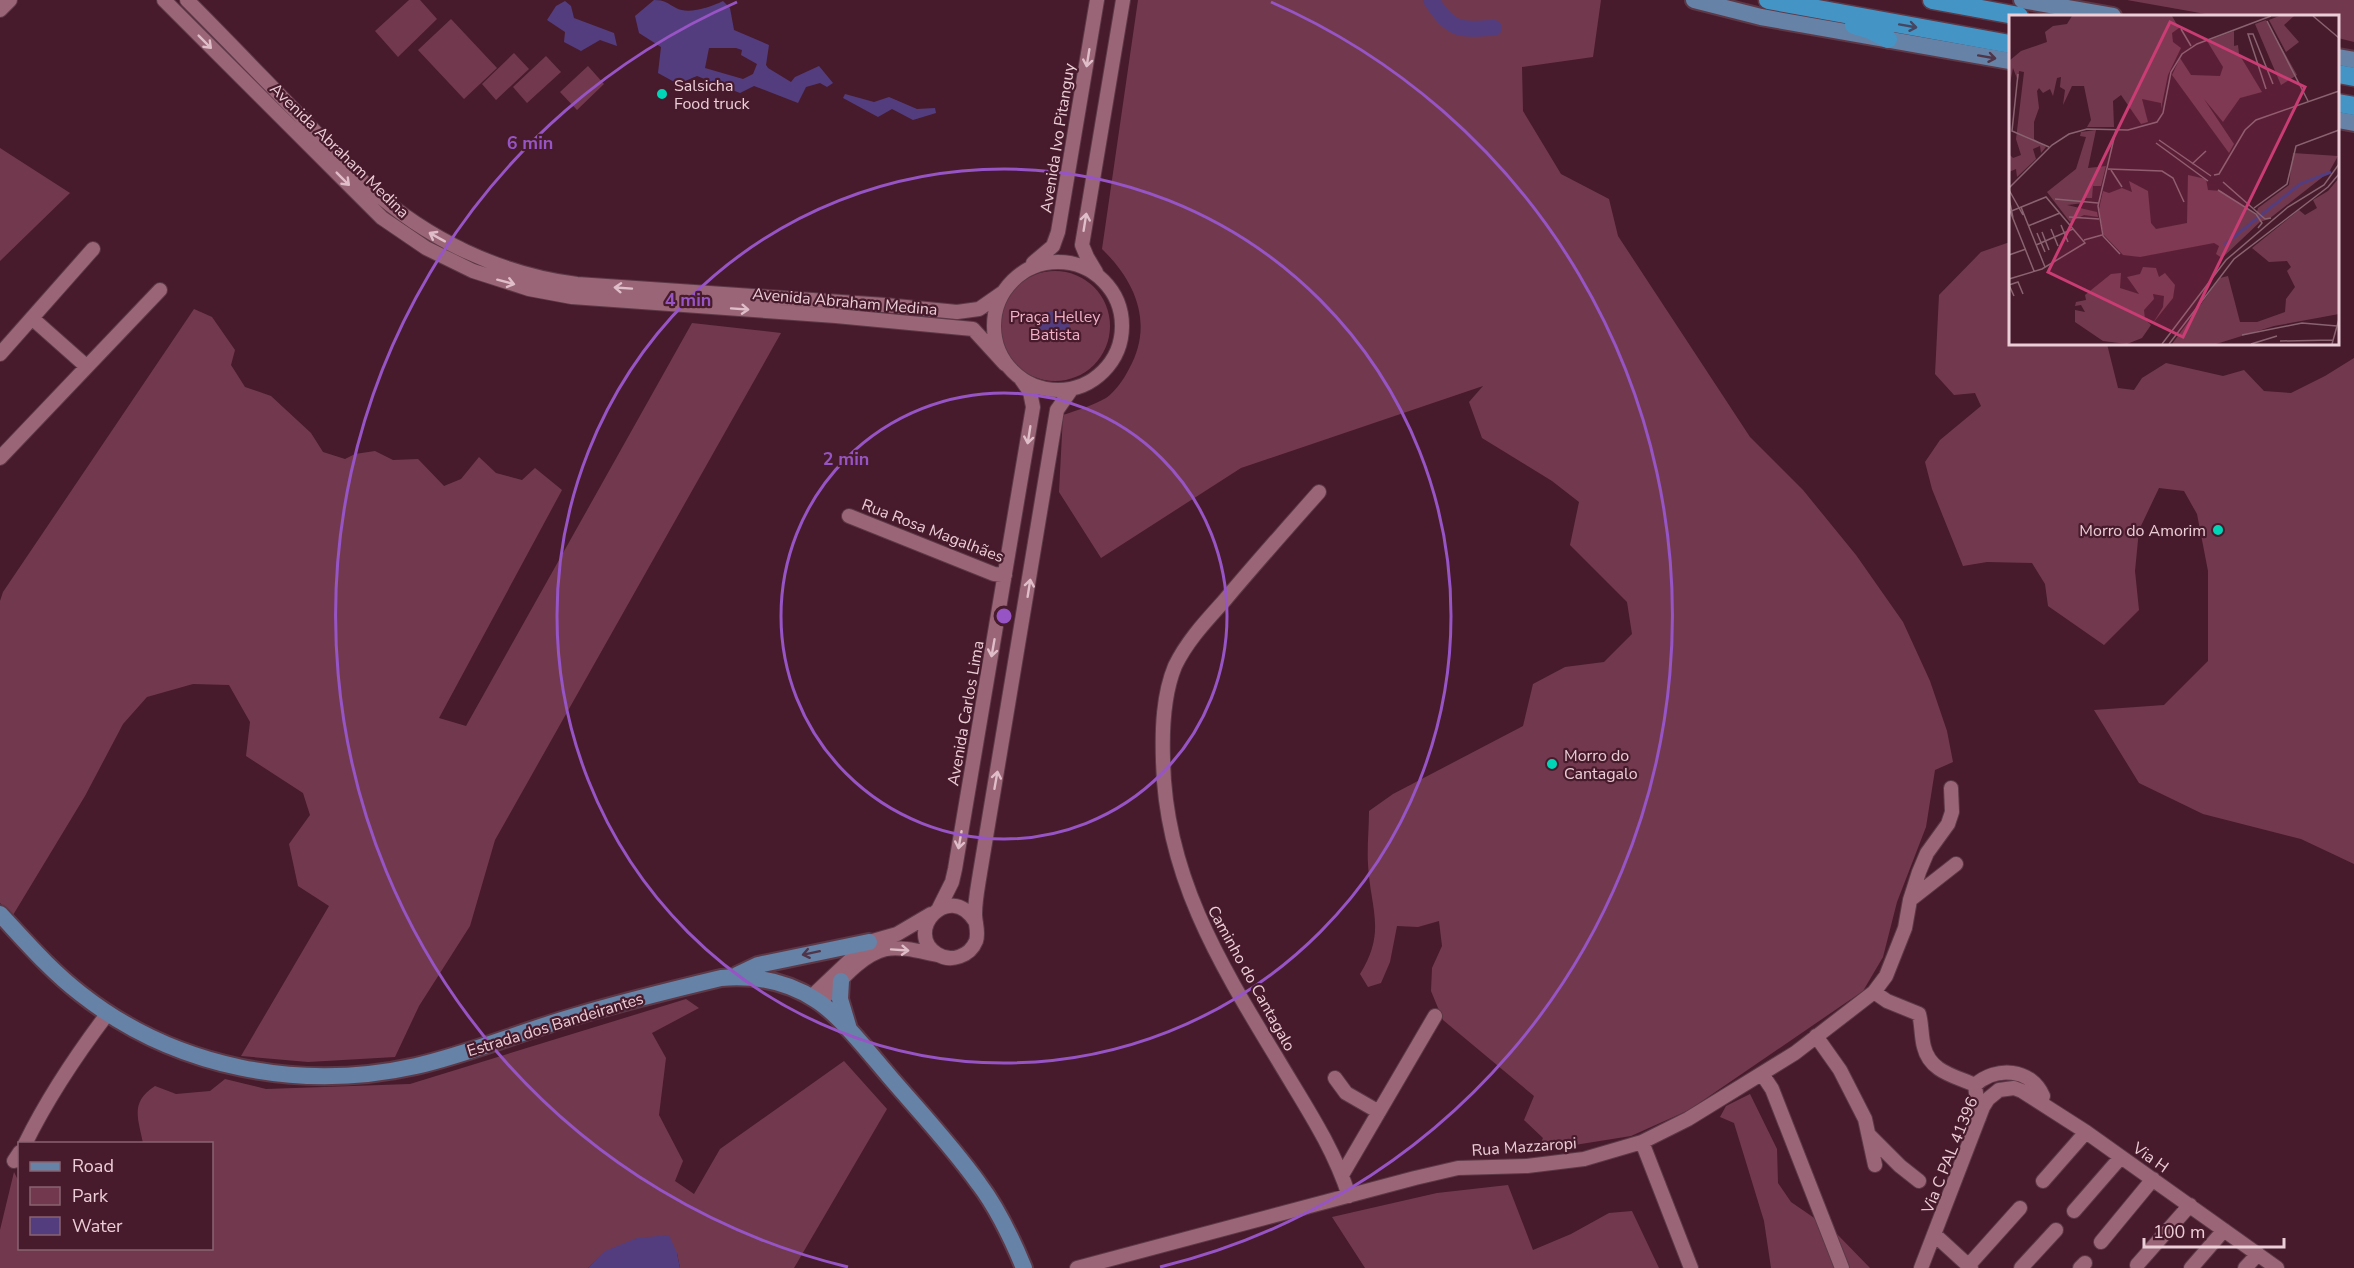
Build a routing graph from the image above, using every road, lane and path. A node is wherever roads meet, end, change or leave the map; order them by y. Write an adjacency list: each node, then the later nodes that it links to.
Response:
1 (10, 0): 11 (street)
2 (164, 0): 26 (street, Avenida Abraham Medina, one-way to 26)
3 (188, 0): 23 (street, Avenida Abraham Medina)
4 (1096, 0): 30 (street, Avenida Ivo Pitanguy, one-way to 30)
5 (1123, 0): 31 (street, one-way to 5)
6 (1694, 0): 14 (main road)
7 (1757, 0): 14 (highway)
8 (1768, 0): 15 (highway, one-way to 15)
9 (1932, 0): 12 (highway)
10 (2022, 0): 13 (main road)
11 (0, 10)
12 (2014, 15)
13 (2107, 15)
14 (1888, 39): 18 (main road, one-way to 18)
15 (2009, 44)
16 (2339, 57): 17 (main road)
17 (2354, 60)
18 (2009, 61)
19 (2339, 74): 20 (highway)
20 (2354, 77)
21 (2339, 103): 22 (highway)
22 (2354, 106)
23 (302, 118): 26 (street); 27 (street, Avenida Abraham Medina)
24 (2339, 120): 25 (main road)
25 (2354, 123)
26 (291, 128): 28 (street, Avenida Abraham Medina)
27 (317, 133): 28 (street); 33 (street, Avenida Abraham Medina, one-way to 27)
28 (305, 142): 36 (street, Avenida Abraham Medina, one-way to 36)
29 (93, 249): 34 (street)
30 (1027, 269): 31 (street); 33 (street)
31 (1099, 276): 39 (street)
32 (160, 290): 37 (street)
33 (1002, 293): 36 (street)
34 (33, 319): 35 (street); 37 (street)
35 (0, 354)
36 (1005, 364): 38 (street)
37 (86, 366): 40 (street)
38 (1021, 379): 39 (street); 43 (street, Avenida Carlos Lima, one-way to 43)
39 (1071, 390): 49 (street, one-way to 39)
40 (0, 458)
41 (1319, 492): 73 (street, Caminho do Cantagalo)
42 (849, 516): 43 (street, Rua Rosa Magalhães)
43 (1005, 575): 47 (street, Avenida Carlos Lima, one-way to 47)
44 (1951, 788): 46 (street, Rua Mazzaropi)
45 (1956, 864): 46 (street)
46 (1910, 900): 54 (street, Rua Mazzaropi)
47 (935, 912): 49 (street); 50 (street); 51 (street, Avenida Carlos Lima)
48 (0, 914): 56 (main road, Estrada dos Bandeirantes)
49 (975, 921): 51 (street)
50 (869, 942): 52 (main road, one-way to 52); 55 (street)
51 (938, 955): 53 (street, one-way to 51)
52 (733, 977): 55 (main road, Estrada dos Bandeirantes); 56 (main road, Estrada dos Bandeirantes)
53 (841, 981): 55 (street); 58 (main road)
54 (1874, 992): 59 (street, Rua Mazzaropi); 62 (street)
55 (815, 1000): 58 (main road, Estrada dos Bandeirantes)
56 (108, 1013): 69 (street)
57 (1435, 1016): 65 (street)
58 (851, 1033): 88 (main road, Estrada dos Bandeirantes)
59 (1816, 1036): 60 (street, Rua Mazzaropi); 68 (street)
60 (1762, 1074): 70 (street, Rua Mazzaropi); 91 (street)
61 (1335, 1078): 65 (street)
62 (1975, 1085): 64 (street); 66 (street)
63 (2000, 1090): 64 (street, Via H); 66 (street, Via C PAL 41396)
64 (2040, 1102): 67 (street, Via H)
65 (1379, 1112): 73 (street)
66 (1978, 1118): 83 (street, Via C PAL 41396)
67 (2086, 1132): 71 (street, Via H); 76 (street)
68 (1870, 1136): 72 (street); 75 (street)
69 (26, 1142)
70 (1642, 1142): 77 (street, Rua Mazzaropi); 90 (street)
71 (2121, 1156): 74 (street, Via H); 80 (street)
72 (1875, 1165)
73 (1342, 1175): 77 (street, Caminho do Cantagalo)
74 (2153, 1179): 78 (street, Via H); 84 (street)
75 (1919, 1181)
76 (2043, 1181)
77 (1349, 1196): 89 (street, Rua Mazzaropi)
78 (2190, 1205): 82 (street, Via H); 86 (street)
79 (2020, 1208): 87 (street)
80 (2074, 1211)
81 (2056, 1230): 93 (street)
82 (2224, 1230): 85 (street, Via H); 94 (street)
83 (1935, 1235): 87 (street); 92 (street, Via C PAL 41396)
84 (2101, 1242)
85 (2258, 1254): 95 (street); 96 (street, Via H)
86 (2137, 1264)
87 (1970, 1267)
88 (1024, 1268)
89 (1077, 1268)
90 (1691, 1268)
91 (1842, 1268)
92 (1921, 1268)
93 (2021, 1268)
94 (2191, 1268)
95 (2245, 1268)
96 (2277, 1268)

